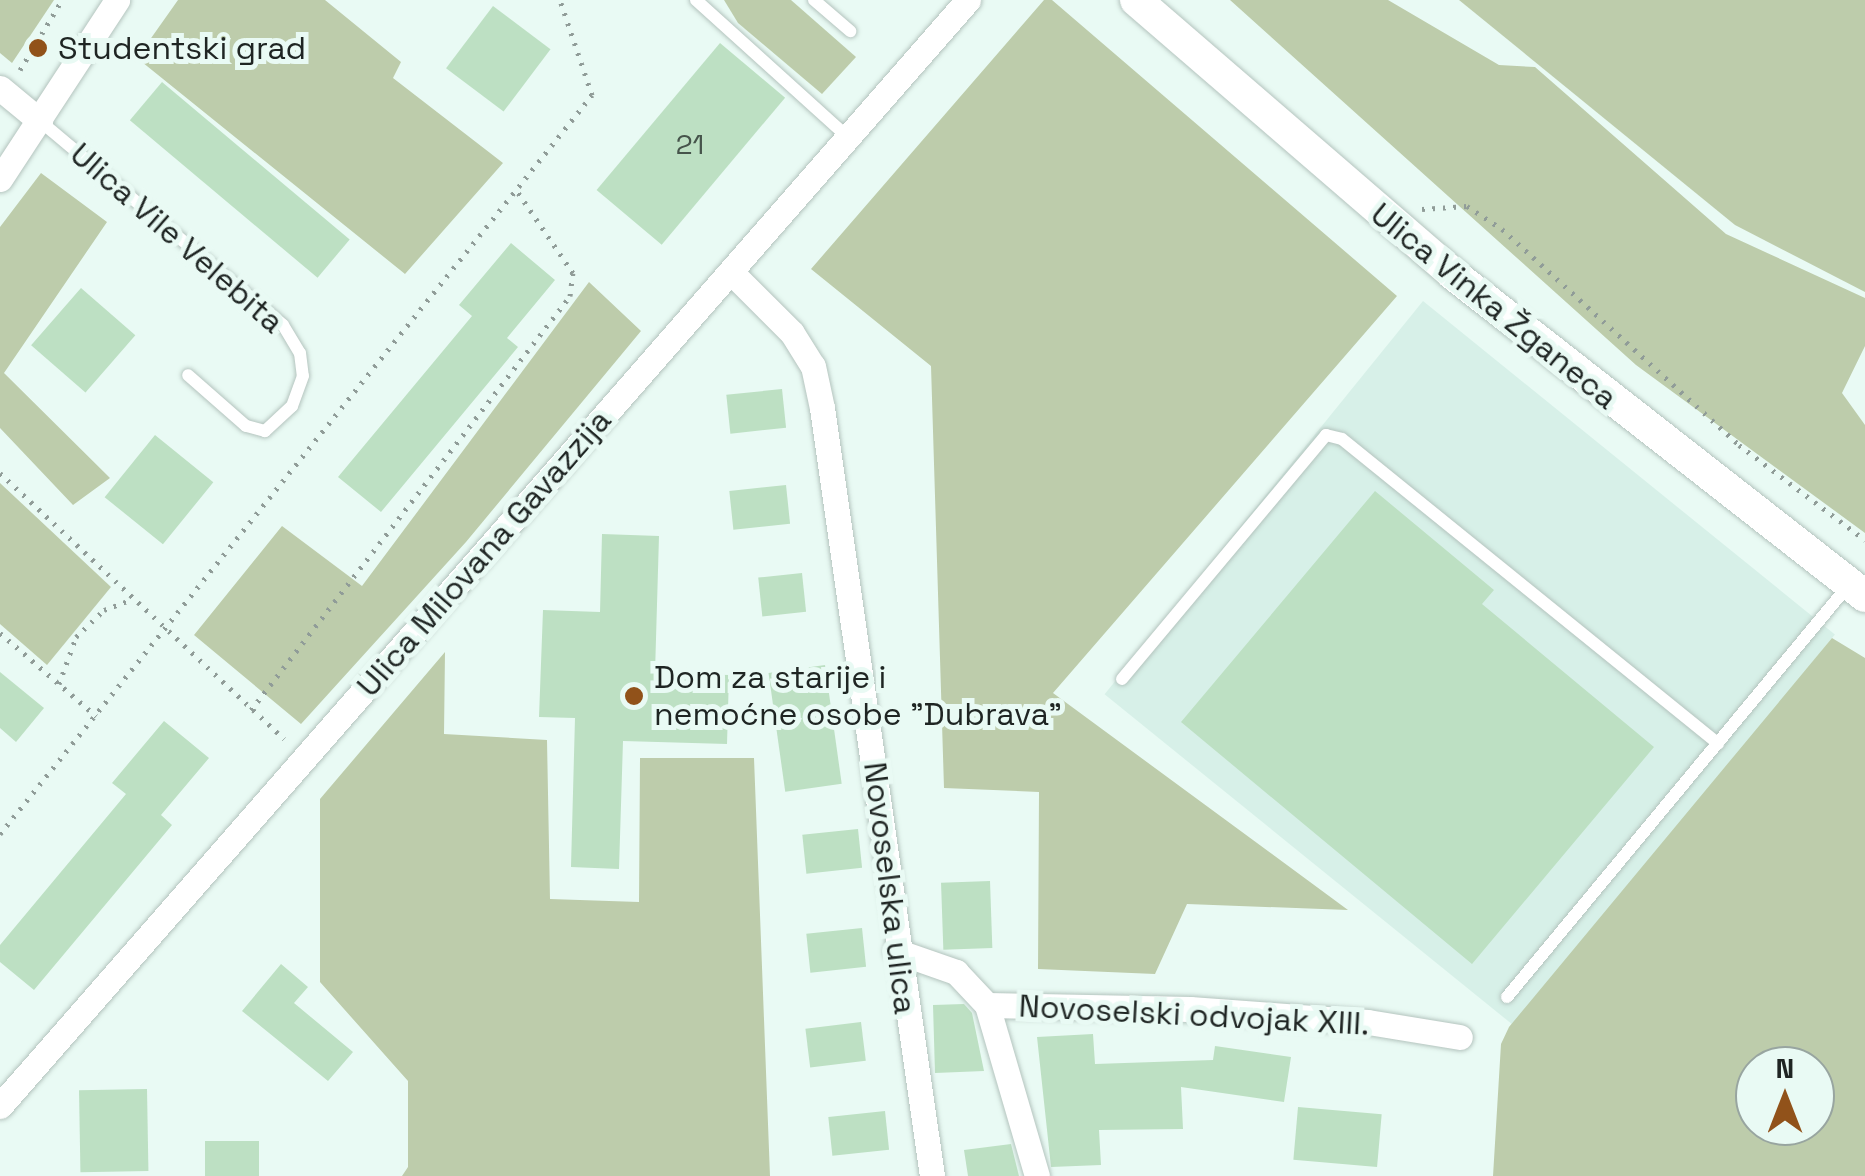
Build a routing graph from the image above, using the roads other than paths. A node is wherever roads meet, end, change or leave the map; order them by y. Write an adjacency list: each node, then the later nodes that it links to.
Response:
1 (117, 0): 8 (street, Ulica Vile Velebita)
2 (696, 0): 9 (lane)
3 (814, 0): 6 (lane)
4 (968, 0): 9 (street, Ulica Milovana Gavazzija)
5 (1136, 0): 13 (street, Ulica Vinka Žganeca)
6 (850, 32)
7 (8, 83): 8 (street, Ulica Vile Velebita)
8 (40, 121): 10 (street, Ulica Vile Velebita); 12 (lane, Ulica Vile Velebita)
9 (850, 139): 11 (street, Ulica Milovana Gavazzija)
10 (0, 179)
11 (733, 274): 16 (street, Novoselska ulica); 20 (street, Ulica Milovana Gavazzija)
12 (188, 374)
13 (1857, 590): 15 (lane)
14 (1122, 679): 15 (lane)
15 (1718, 743): 17 (lane)
16 (896, 950): 18 (street); 21 (street, Novoselska ulica)
17 (1507, 998)
18 (986, 1005): 19 (street, Novoselski odvojak XIII.); 22 (street, Novoselski odvojak XIII.)
19 (1460, 1037)
20 (0, 1106)
21 (932, 1176)
22 (1037, 1176)

